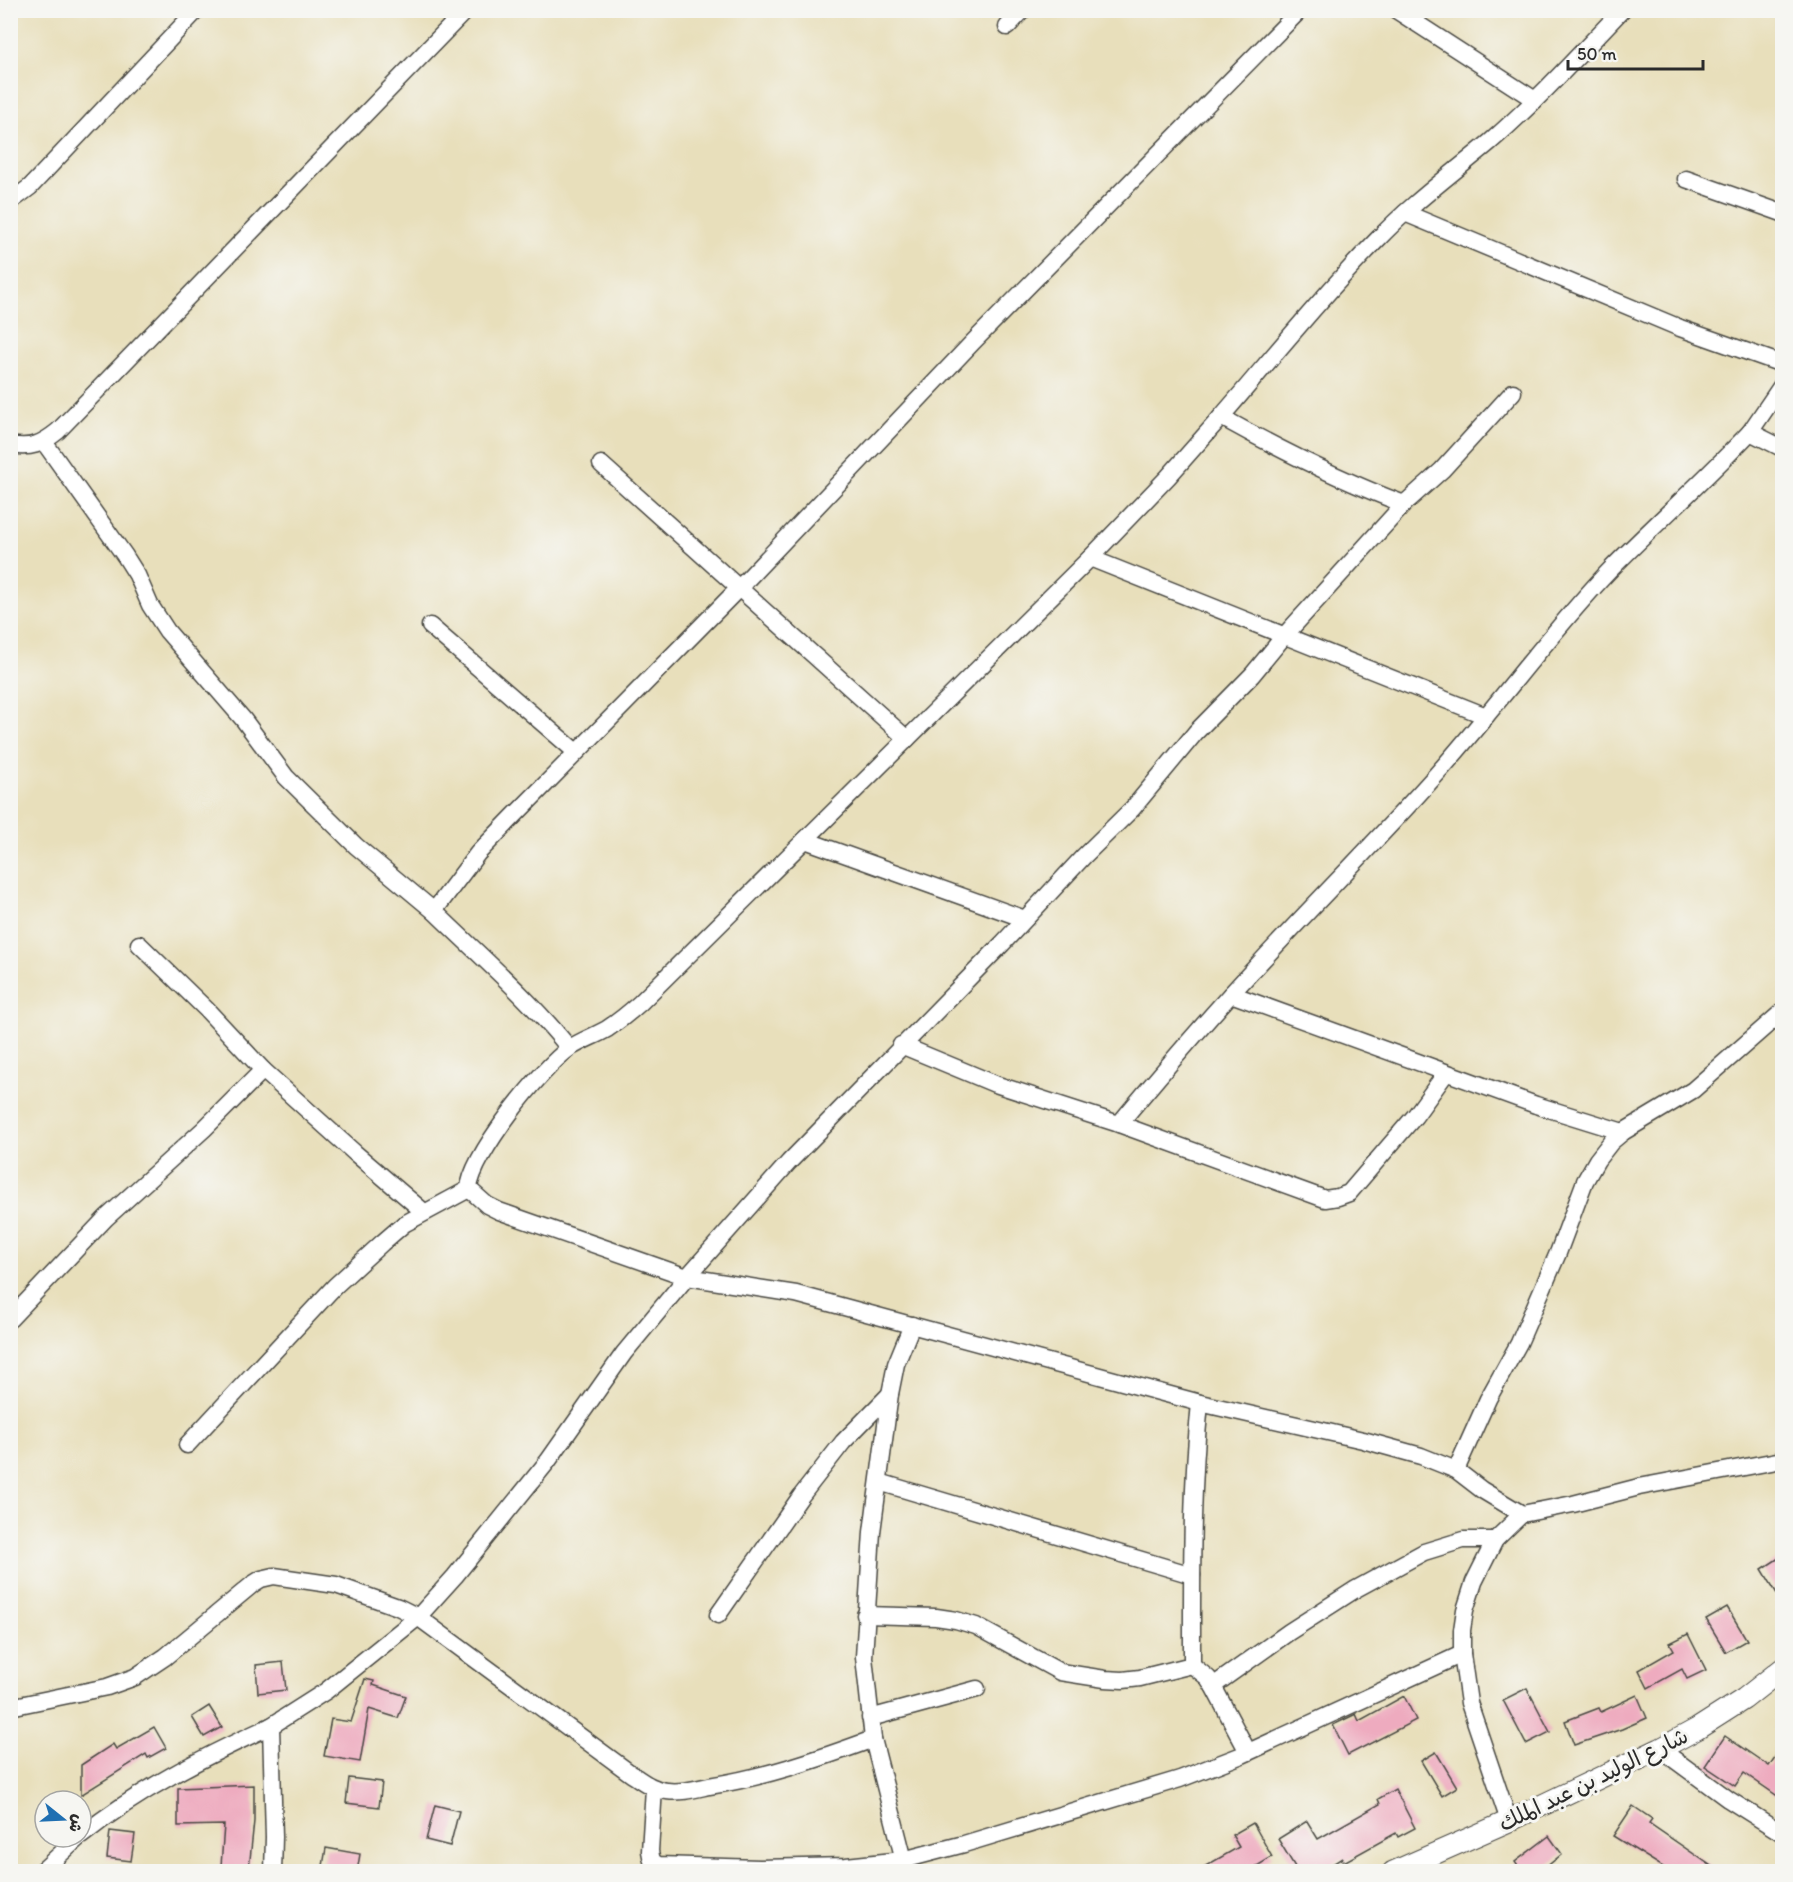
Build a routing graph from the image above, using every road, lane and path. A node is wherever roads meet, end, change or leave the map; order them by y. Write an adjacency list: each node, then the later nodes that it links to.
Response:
1 (197, 10): 10 (street)
2 (466, 10): 18 (street)
3 (1023, 10): 7 (street)
4 (1300, 10): 24 (street)
5 (1396, 10): 8 (street)
6 (1622, 10): 8 (street)
7 (1007, 27)
8 (1535, 100): 11 (street)
9 (1686, 179): 12 (street)
10 (10, 202)
11 (1405, 213): 13 (street); 16 (street)
12 (1782, 213)
13 (1782, 364)
14 (1782, 385): 17 (street)
15 (1513, 392): 22 (street)
16 (1221, 417): 22 (street); 23 (street)
17 (1750, 432): 20 (street); 27 (street)
18 (44, 442): 19 (street); 31 (street)
19 (10, 445)
20 (1782, 448)
21 (601, 464): 24 (street)
22 (1404, 504): 26 (street)
23 (1090, 558): 26 (street); 28 (street)
24 (740, 587): 28 (street); 29 (street)
25 (430, 626): 29 (street)
26 (1285, 635): 27 (street); 32 (street)
27 (1486, 716): 34 (street)
28 (907, 739): 30 (street)
29 (576, 752): 31 (street)
30 (805, 840): 32 (street); 37 (street)
31 (434, 911): 37 (street)
32 (1025, 919): 36 (street)
33 (139, 944): 38 (street)
34 (1231, 994): 39 (street); 40 (street)
35 (1782, 1012): 41 (street)
36 (901, 1045): 40 (street); 44 (street)
37 (569, 1048): 42 (street)
38 (263, 1070): 43 (street); 45 (street)
39 (1446, 1073): 40 (street); 41 (street)
40 (1119, 1124)
41 (1623, 1132): 51 (street)
42 (469, 1190): 43 (street); 44 (street)
43 (424, 1212): 49 (street)
44 (687, 1277): 46 (street); 58 (street)
45 (10, 1319)
46 (912, 1325): 47 (street); 48 (street)
47 (890, 1394): 52 (street); 56 (street)
48 (1200, 1403): 51 (street); 55 (street)
49 (187, 1445)
50 (1782, 1460): 53 (street)
51 (1456, 1470): 53 (street)
52 (879, 1482): 55 (street); 57 (street)
53 (1522, 1514): 54 (street)
54 (1495, 1540): 59 (street); 62 (street)
55 (1192, 1575): 60 (street)
56 (718, 1615)
57 (865, 1615): 60 (street); 65 (street)
58 (418, 1617): 64 (street); 66 (street); 70 (street)
59 (1462, 1654): 69 (street); 71 (street)
60 (1192, 1665): 62 (street)
61 (1782, 1669): 68 (street, شارع الوليد بن عبد الملك)
62 (1213, 1686): 69 (street)
63 (977, 1689): 65 (street)
64 (10, 1707)
65 (870, 1718): 67 (street)
66 (271, 1726): 72 (street); 77 (street)
67 (873, 1739): 70 (street); 75 (street)
68 (1660, 1749): 71 (street, شارع الوليد بن عبد الملك); 73 (street)
69 (1248, 1752): 75 (street)
70 (654, 1788): 75 (street)
71 (1509, 1821): 78 (street, شارع الوليد بن عبد الملك)
72 (93, 1827)
73 (1782, 1833)
74 (66, 1849): 76 (street)
75 (905, 1866)
76 (41, 1872)
77 (273, 1872)
78 (1393, 1872)

